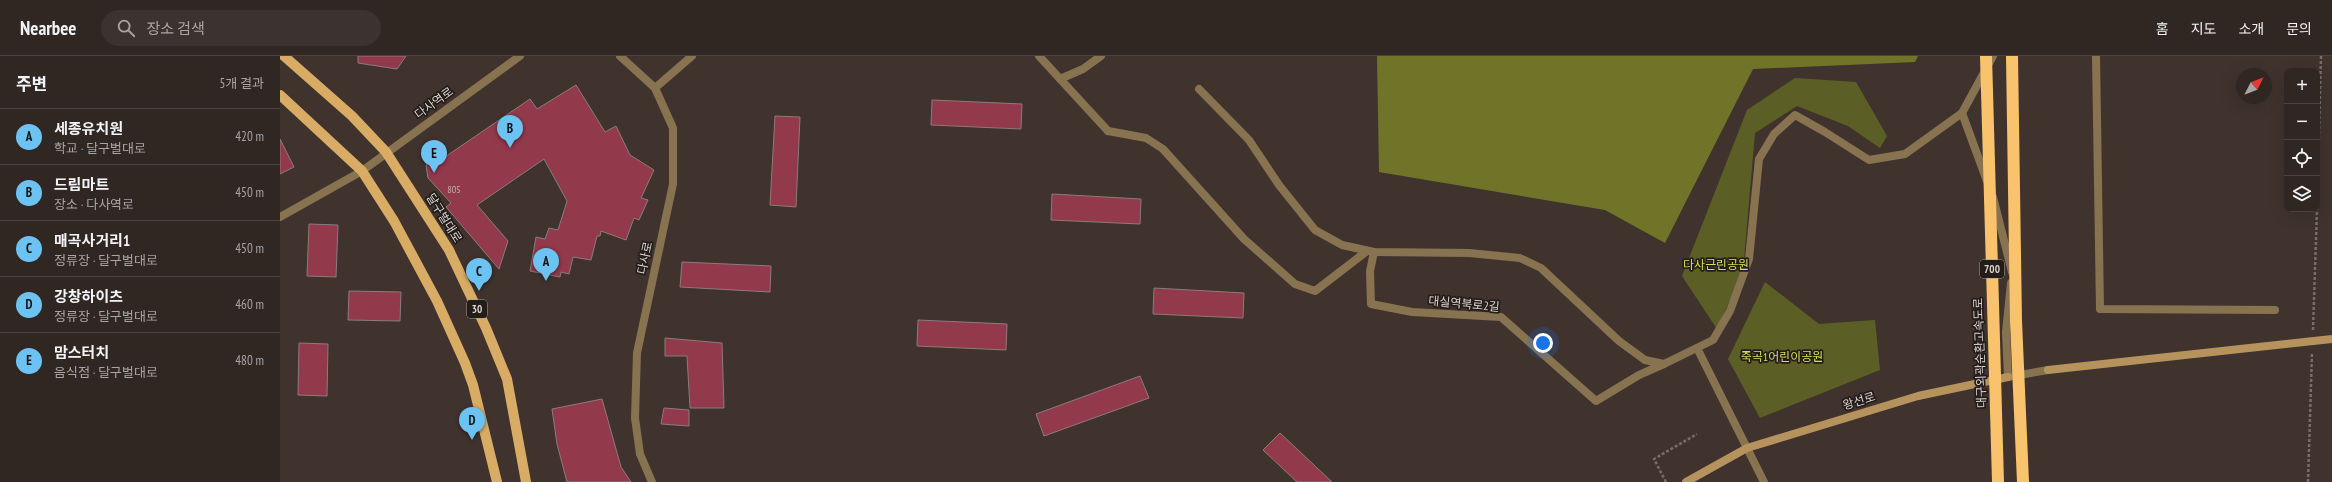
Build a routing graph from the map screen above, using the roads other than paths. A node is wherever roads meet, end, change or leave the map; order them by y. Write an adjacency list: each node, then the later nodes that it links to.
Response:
1 (284, 56): 16 (main road, 달구벌대로 / 30)
2 (520, 56): 16 (street, 다사역로)
3 (620, 56): 12 (street)
4 (692, 56): 12 (street)
5 (1039, 56): 11 (street)
6 (1101, 56): 11 (street)
7 (1986, 56): 32 (highway, 대구외곽순환고속도로 / 700)
8 (1993, 56): 15 (street)
9 (2012, 56): 33 (highway, 700)
10 (2096, 56): 20 (street)
11 (1060, 79): 19 (street)
12 (655, 88): 29 (street, 다사로)
13 (1199, 89): 19 (street)
14 (280, 95): 17 (main road)
15 (1962, 113): 22 (street, 대실역북로2길); 25 (street)
16 (386, 152): 17 (street, 다사역로); 28 (main road, 달구벌대로 / 30)
17 (362, 171): 18 (street, 다사역로); 27 (main road)
18 (280, 217)
19 (1370, 251): 23 (street); 23 (street, 대실역북로2길)
20 (2275, 310)
21 (2332, 339): 24 (main road)
22 (1698, 350): 23 (street, 대실역북로2길); 26 (street)
23 (1664, 364)
24 (2048, 370): 25 (street, 왕선로)
25 (2008, 377): 26 (main road, 왕선로)
26 (1746, 448): 30 (main road, 왕선로); 31 (street)
27 (497, 482)
28 (526, 482)
29 (652, 482)
30 (1686, 482)
31 (1764, 482)
32 (1998, 482)
33 (2023, 482)

